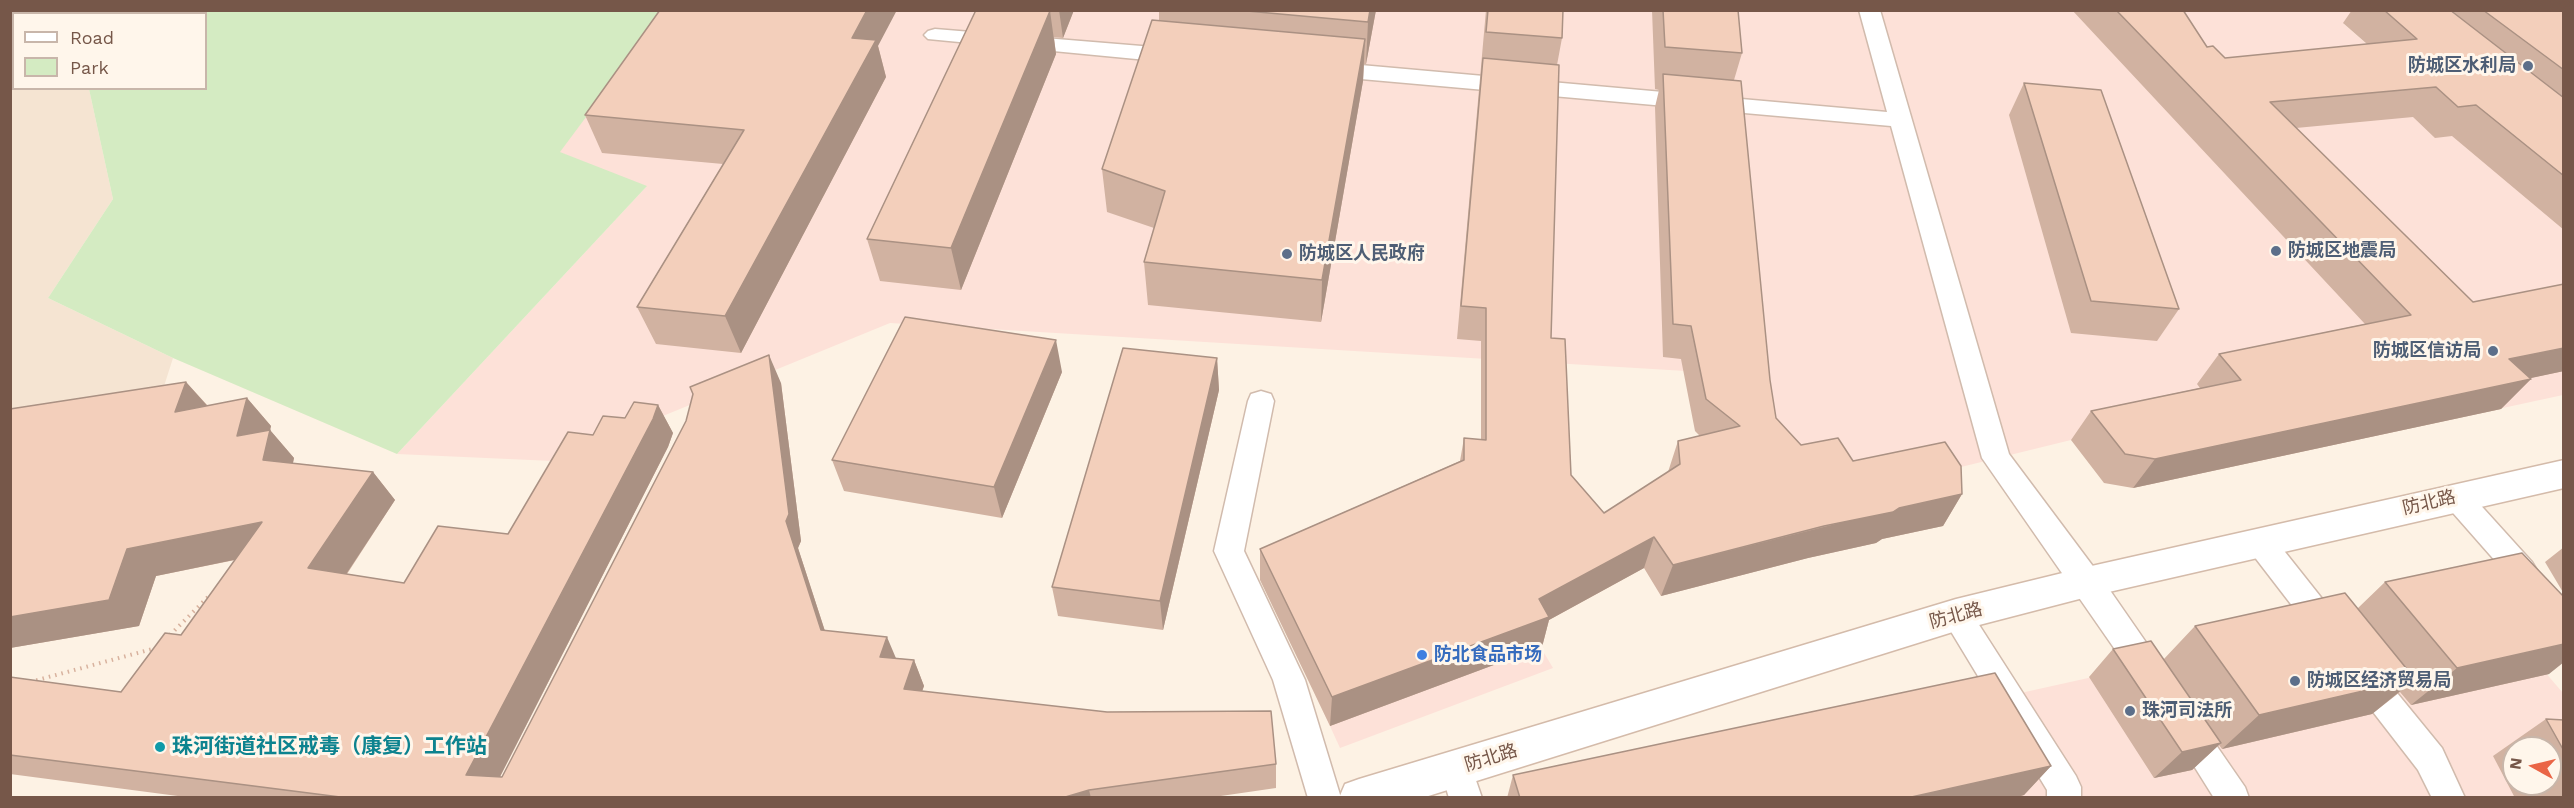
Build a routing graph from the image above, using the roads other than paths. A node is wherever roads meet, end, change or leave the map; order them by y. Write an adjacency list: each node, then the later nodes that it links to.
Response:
1 (1869, 10): 5 (lane)
2 (935, 35): 3 (lane)
3 (1197, 58)
4 (1304, 68): 5 (lane)
5 (1899, 120): 10 (lane)
6 (1261, 401): 14 (lane)
7 (2564, 474): 8 (street, 防北路)
8 (2456, 497): 9 (street, 防北路); 12 (lane)
9 (2260, 542): 10 (street, 防北路); 18 (lane)
10 (2087, 582): 11 (street, 防北路); 17 (lane)
11 (1956, 615): 13 (street, 防北路); 16 (lane)
12 (2564, 643)
13 (1461, 783): 15 (street, 防北路)
14 (1325, 798)
15 (1359, 798)
16 (2064, 798)
17 (2233, 798)
18 (2449, 798)

